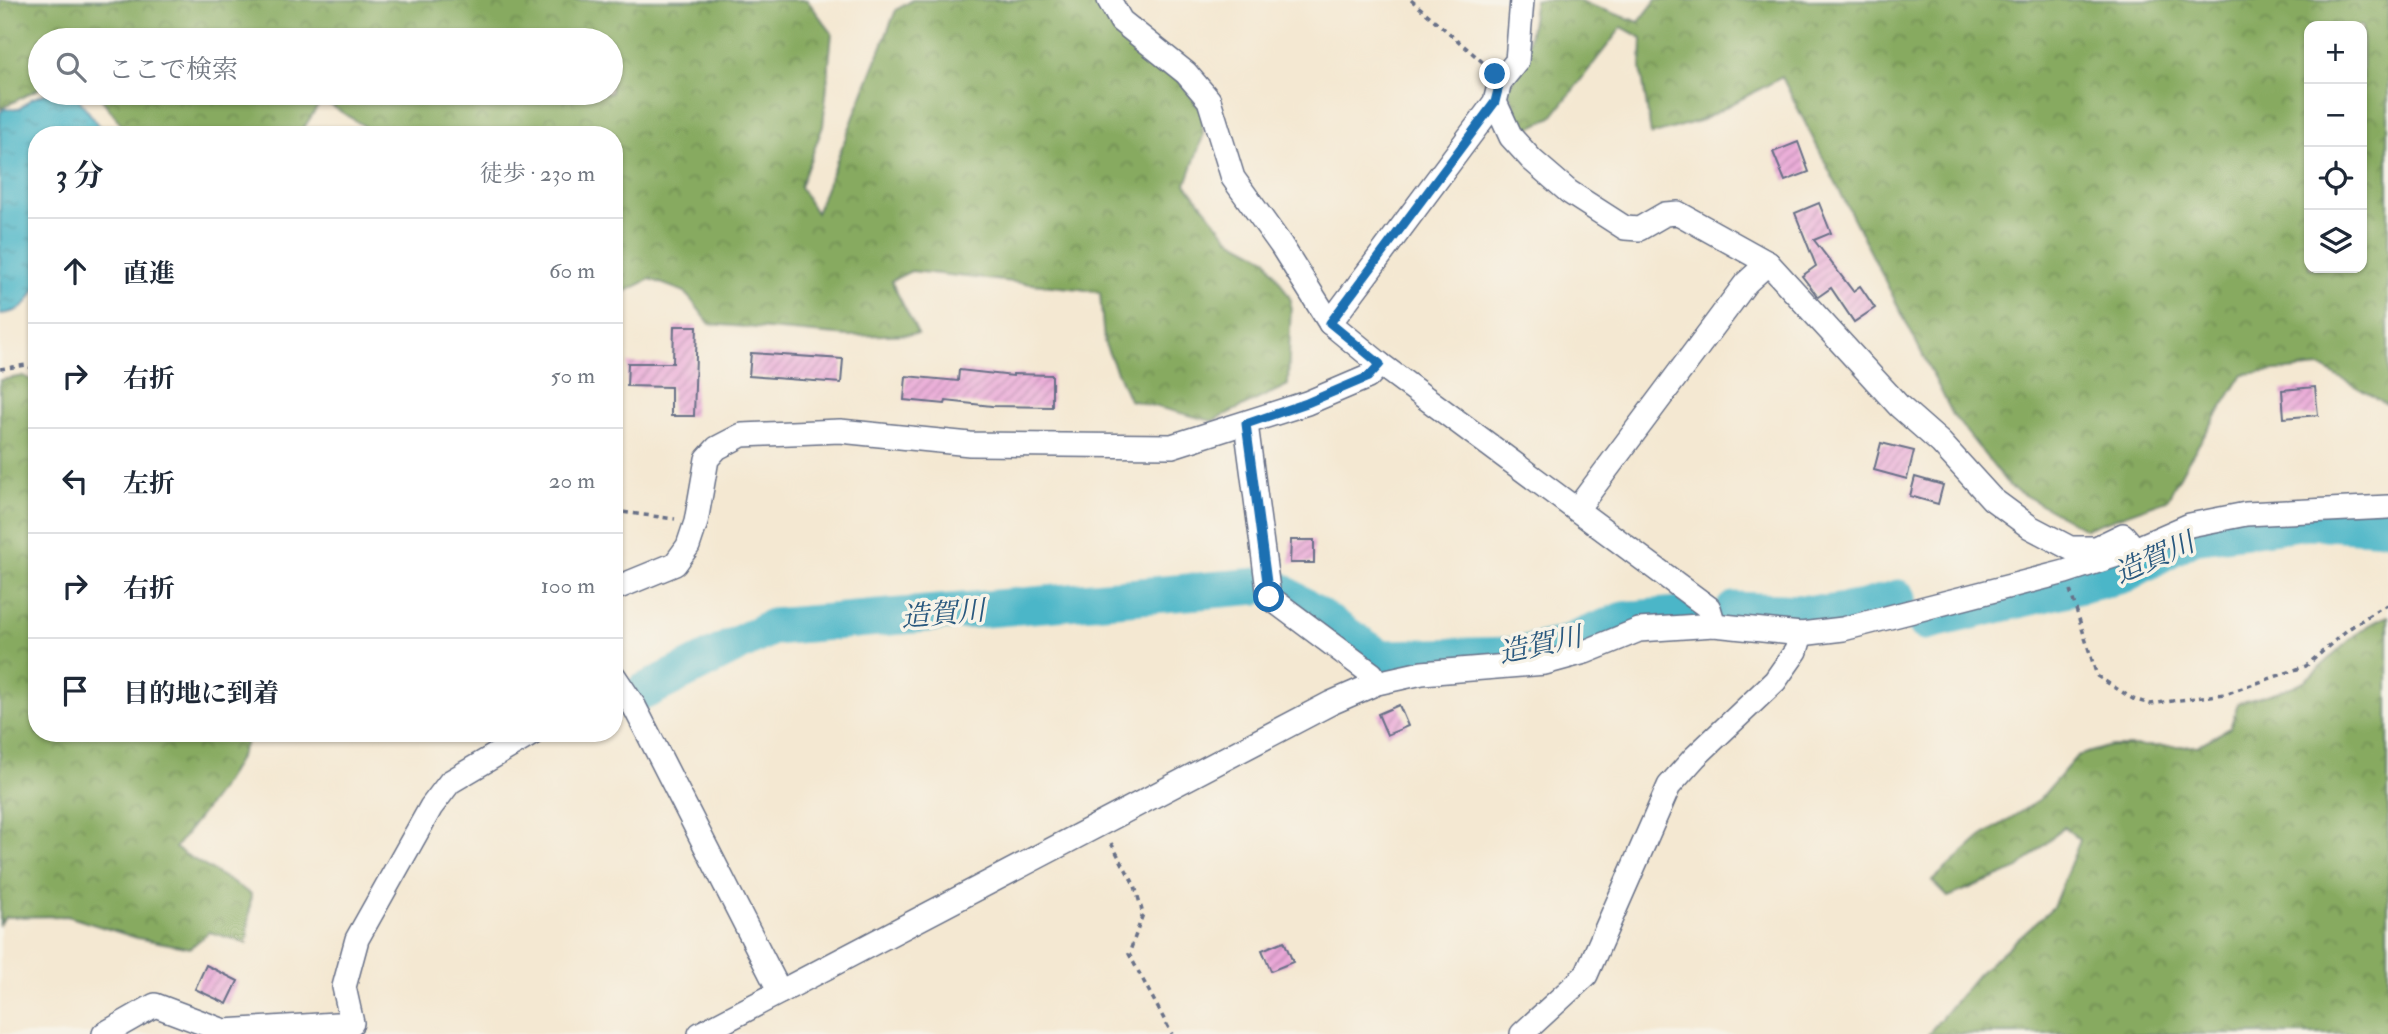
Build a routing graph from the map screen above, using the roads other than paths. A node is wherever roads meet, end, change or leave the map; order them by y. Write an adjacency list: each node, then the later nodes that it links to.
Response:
1 (1109, 0): 5 (street)
2 (1522, 0): 3 (street)
3 (1497, 92): 4 (street); 5 (street)
4 (1768, 263): 9 (street); 10 (street)
5 (1330, 323): 6 (street)
6 (1380, 364): 7 (street); 9 (street)
7 (1246, 424): 11 (street); 14 (street)
8 (2388, 507): 10 (street)
9 (1577, 509): 12 (street)
10 (2135, 549): 13 (street)
11 (623, 585)
12 (1714, 625): 13 (street); 14 (street)
13 (1801, 634): 20 (street)
14 (1377, 683): 17 (street)
15 (623, 691): 17 (street)
16 (518, 742): 18 (street)
17 (780, 992): 19 (street)
18 (104, 1034)
19 (700, 1034)
20 (1522, 1034)

